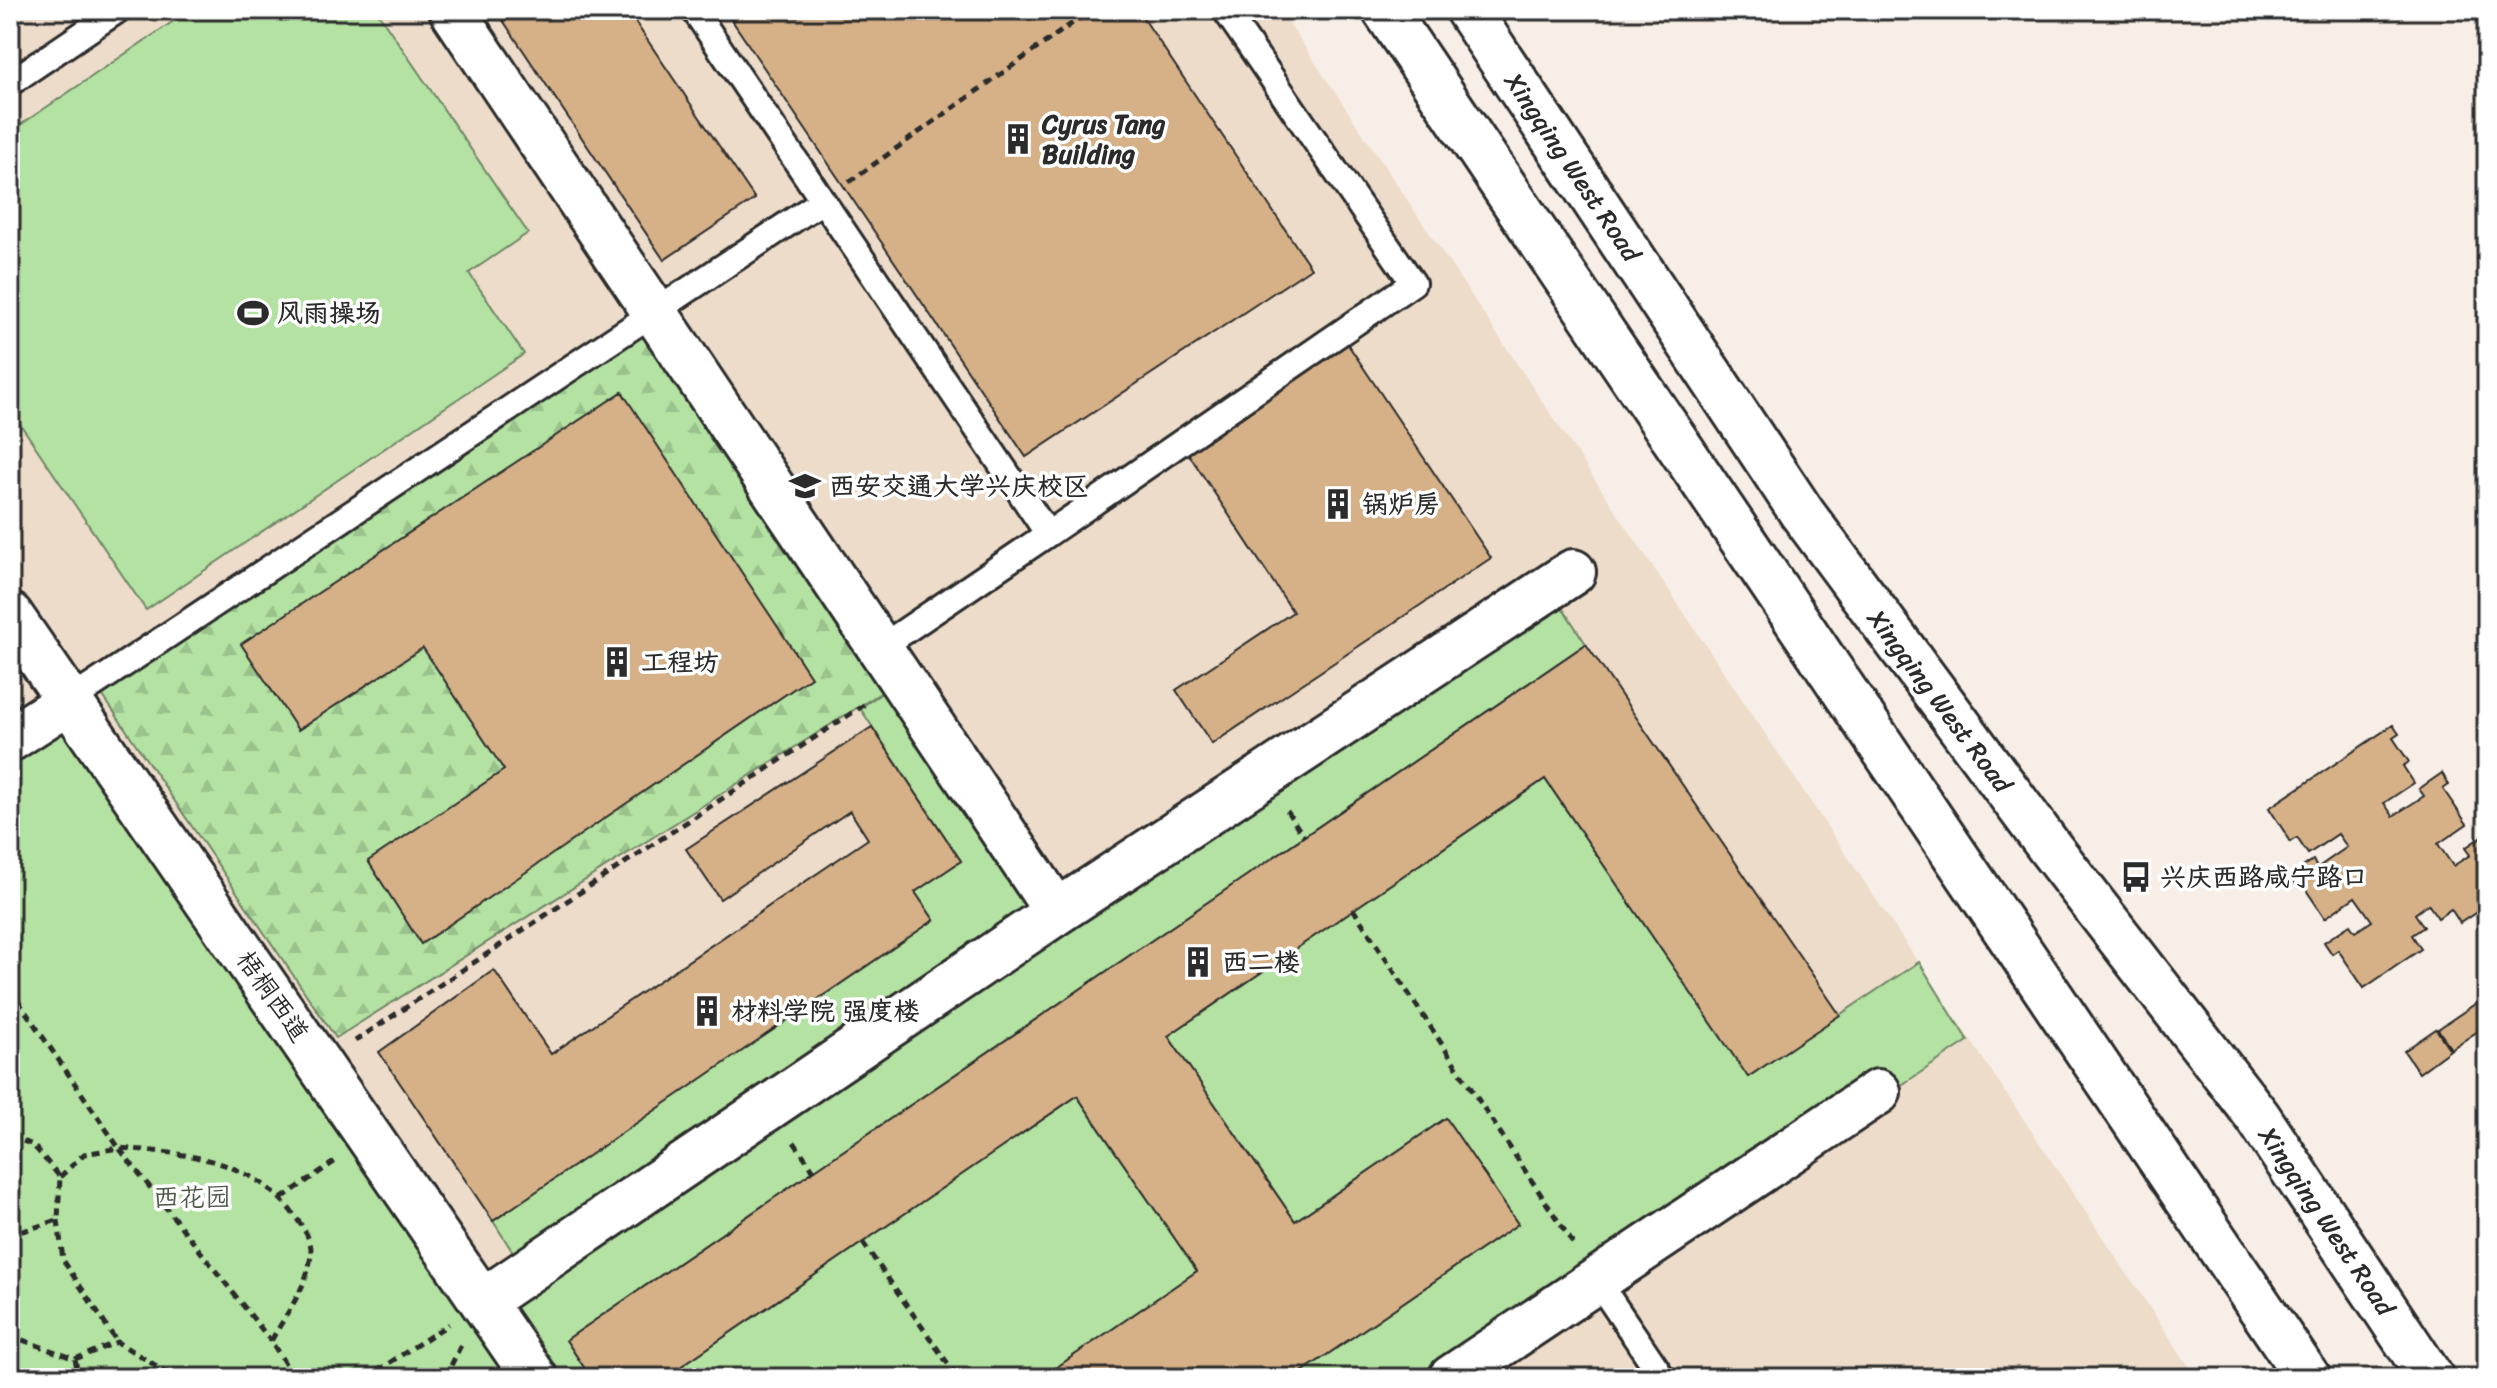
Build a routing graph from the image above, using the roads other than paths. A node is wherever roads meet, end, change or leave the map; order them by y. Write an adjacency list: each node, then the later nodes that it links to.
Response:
1 (118, 10): 7 (lane)
2 (452, 10): 9 (street)
3 (694, 10): 8 (lane)
4 (1225, 10): 10 (lane)
5 (1385, 10): 23 (street)
6 (1468, 10): 24 (street, Xingqing West Road)
7 (10, 83)
8 (822, 201): 9 (lane); 10 (lane)
9 (654, 313): 13 (street); 14 (lane)
10 (1048, 534): 13 (lane)
11 (1573, 572): 16 (street)
12 (10, 615): 14 (street, 梧桐西道)
13 (891, 664): 16 (street)
14 (69, 701): 15 (street); 19 (street, 梧桐西道)
15 (10, 739)
16 (1057, 912): 19 (street)
17 (1878, 1092): 18 (street)
18 (1596, 1279): 21 (street); 22 (lane)
19 (483, 1301): 20 (street, 梧桐西道)
20 (535, 1378)
21 (1451, 1378)
22 (1663, 1378)
23 (2308, 1378)
24 (2431, 1378)

